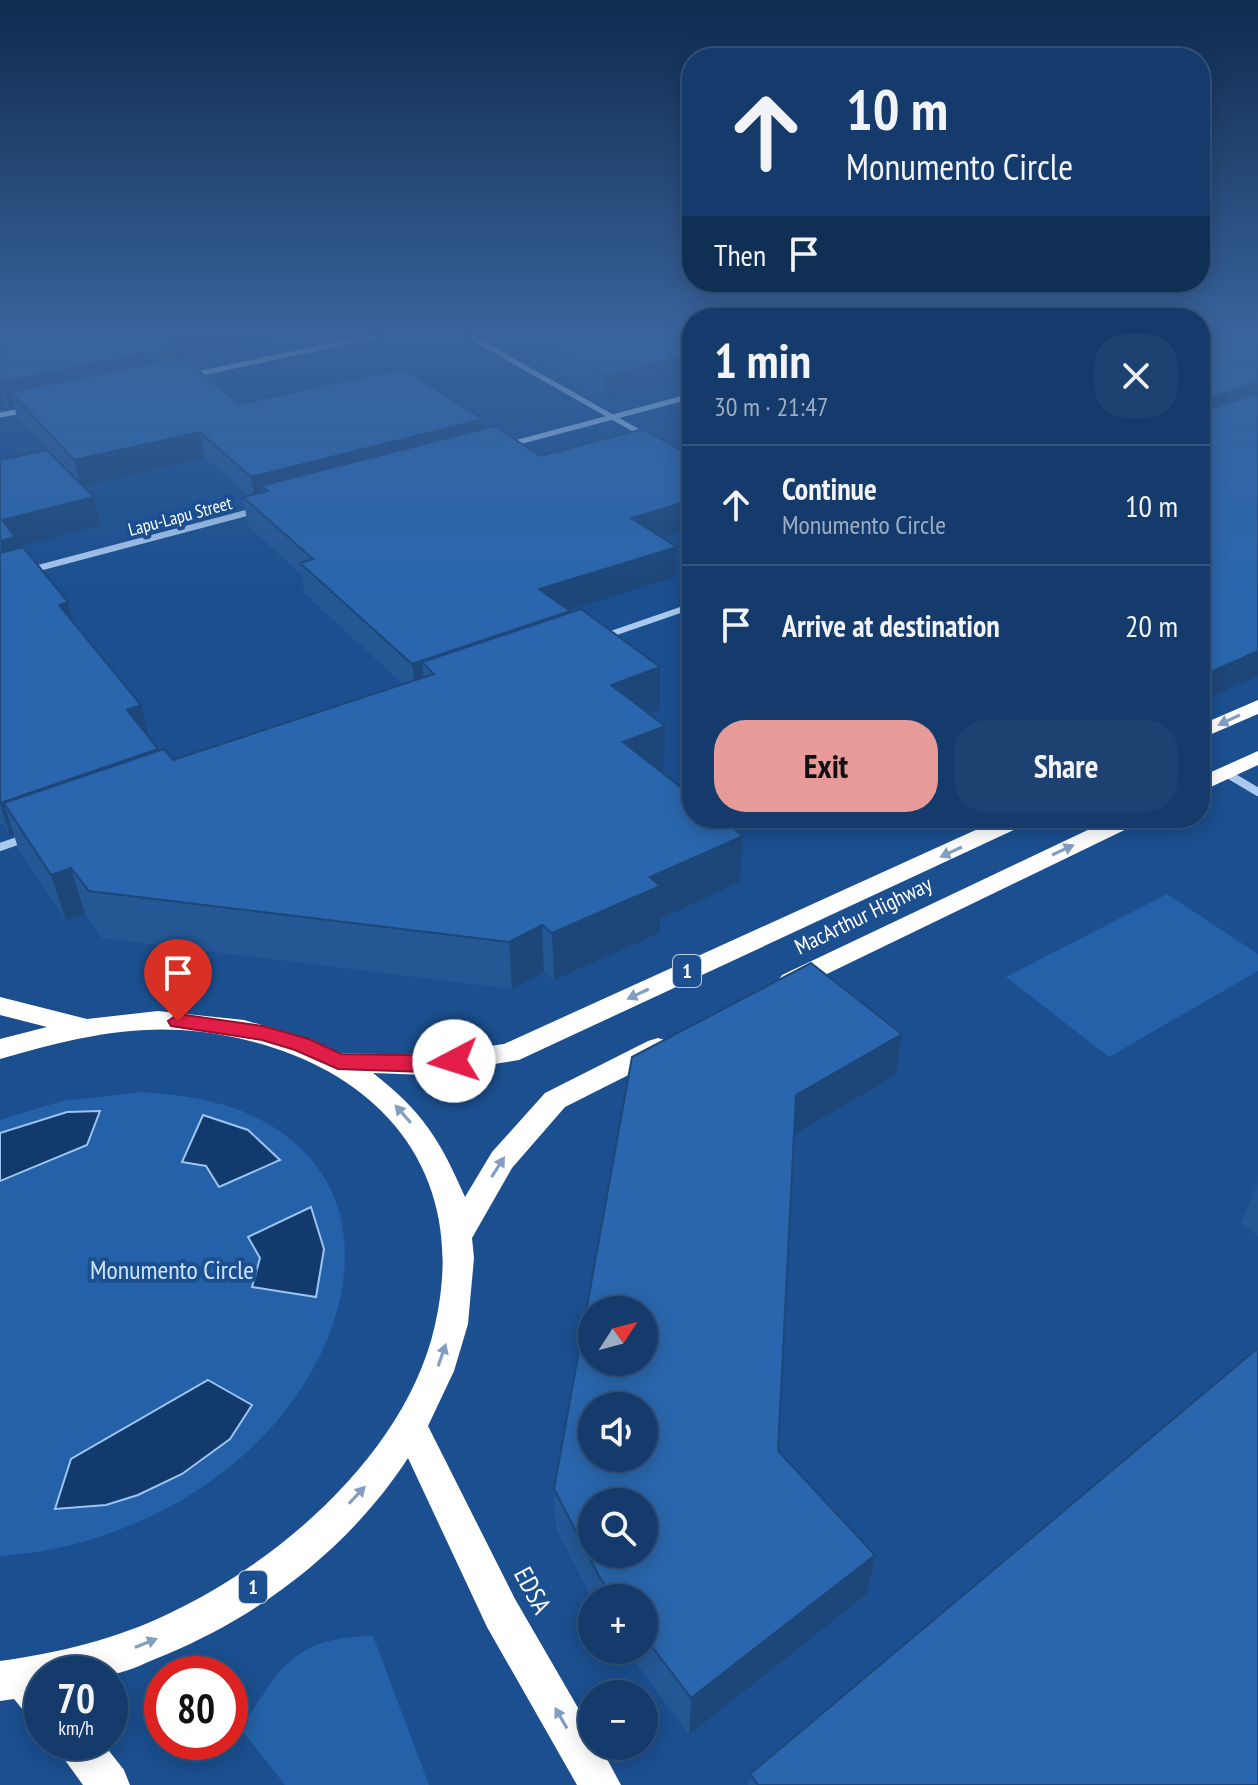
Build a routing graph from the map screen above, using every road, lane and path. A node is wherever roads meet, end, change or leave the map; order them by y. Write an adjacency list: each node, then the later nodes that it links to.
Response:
1 (603, 419): 4 (street)
2 (616, 419): 3 (street)
3 (652, 439)
4 (505, 445)
5 (260, 510): 6 (street, Lapu-Lapu Street)
6 (15, 574)
7 (682, 610): 8 (street)
8 (602, 638)
9 (1258, 706): 10 (highway, one-way to 10)
10 (1210, 728)
11 (1258, 757): 12 (highway)
12 (1226, 773): 13 (highway); 14 (street)
13 (1210, 780)
14 (1258, 792)
15 (999, 828): 24 (highway, MacArthur Highway / 1, one-way to 24)
16 (1110, 828): 19 (highway, MacArthur Highway, one-way to 16)
17 (30, 836): 18 (street)
18 (0, 847)
19 (772, 990)
20 (0, 1006): 21 (highway)
21 (87, 1027): 23 (highway, 1); 24 (highway, 1)
22 (676, 1039): 25 (highway, one-way to 22)
23 (0, 1049)
24 (338, 1062): 25 (highway, 1, one-way to 24)
25 (458, 1234): 26 (highway, 1, one-way to 25)
26 (410, 1425): 27 (highway, 1, one-way to 26); 30 (highway, EDSA, one-way to 26)
27 (112, 1656)
28 (90, 1760): 29 (highway)
29 (109, 1785)
30 (600, 1785)

